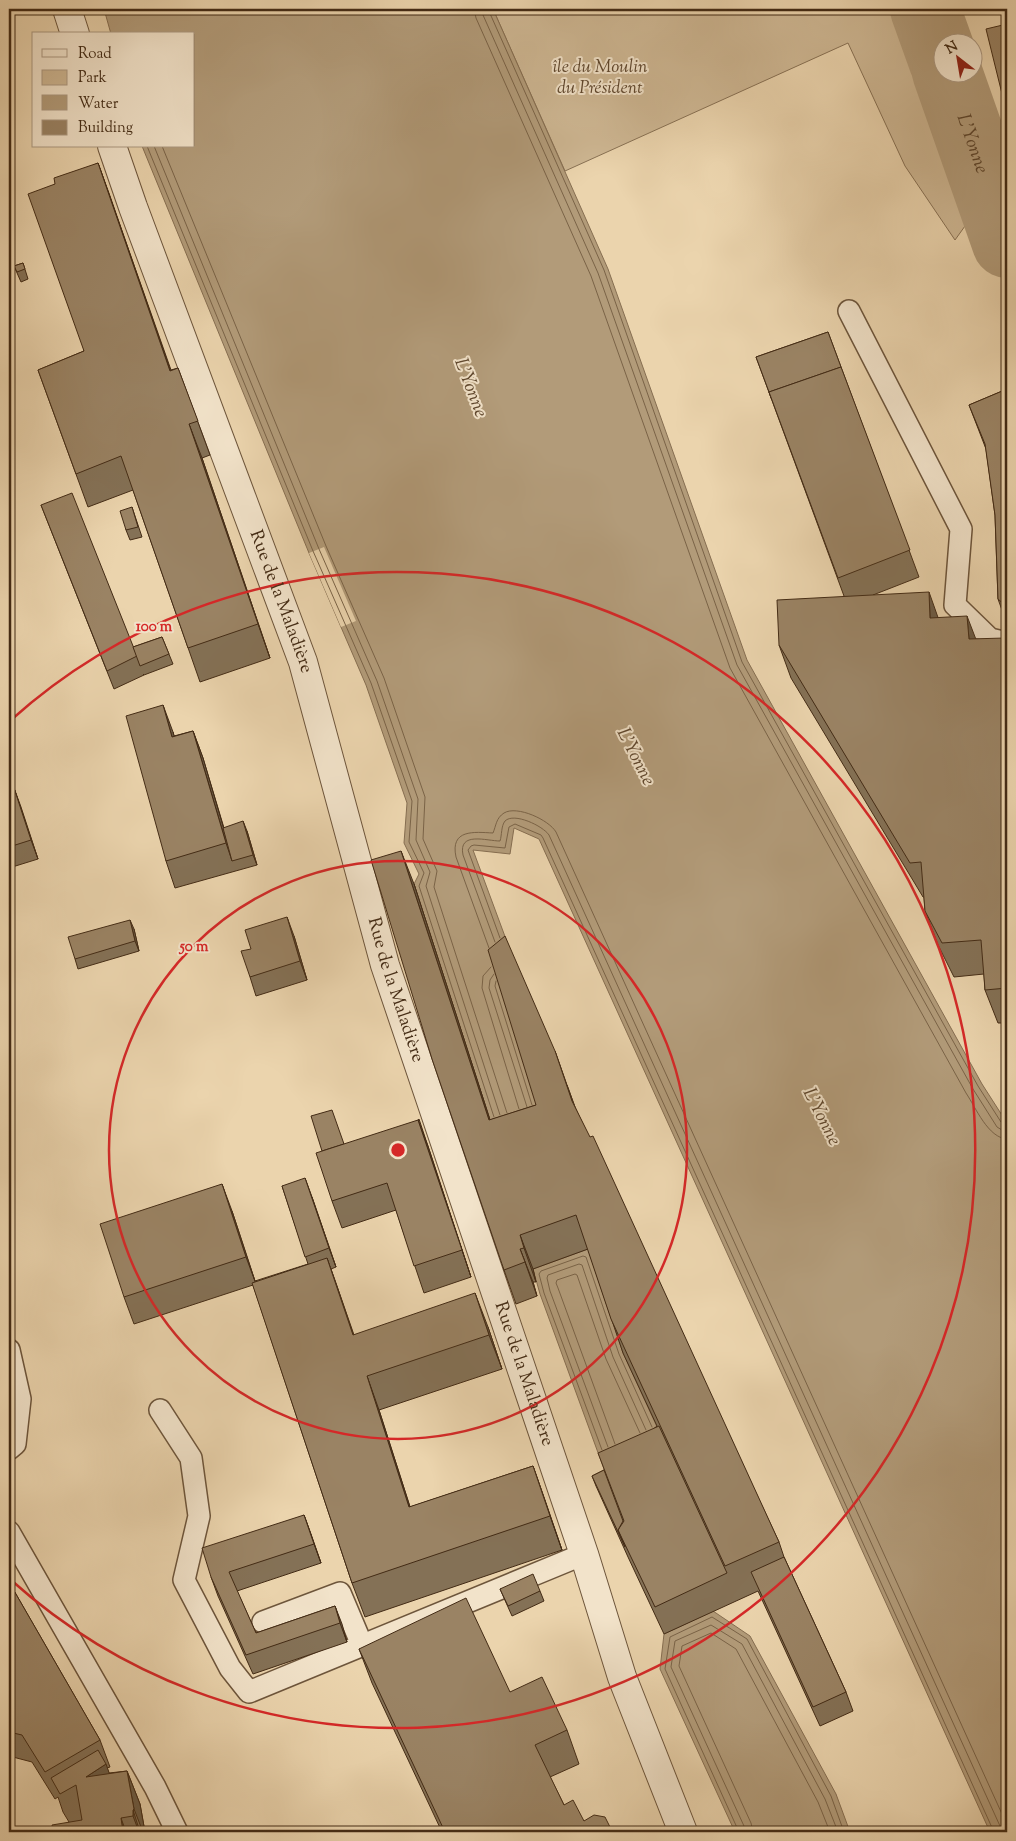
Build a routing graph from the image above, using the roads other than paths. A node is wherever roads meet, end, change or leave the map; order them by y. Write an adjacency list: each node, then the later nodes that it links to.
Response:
1 (67, 9): 2 (street)
2 (74, 32)
3 (113, 148): 10 (street, Rue de la Maladière)
4 (849, 311): 5 (lane)
5 (1007, 643)
6 (9, 1350): 8 (lane)
7 (160, 1410): 12 (lane)
8 (9, 1449)
9 (9, 1532): 13 (lane)
10 (584, 1554): 12 (lane); 14 (street, Rue de la Maladière)
11 (263, 1622): 12 (lane)
12 (362, 1645)
13 (177, 1832)
14 (682, 1832)

